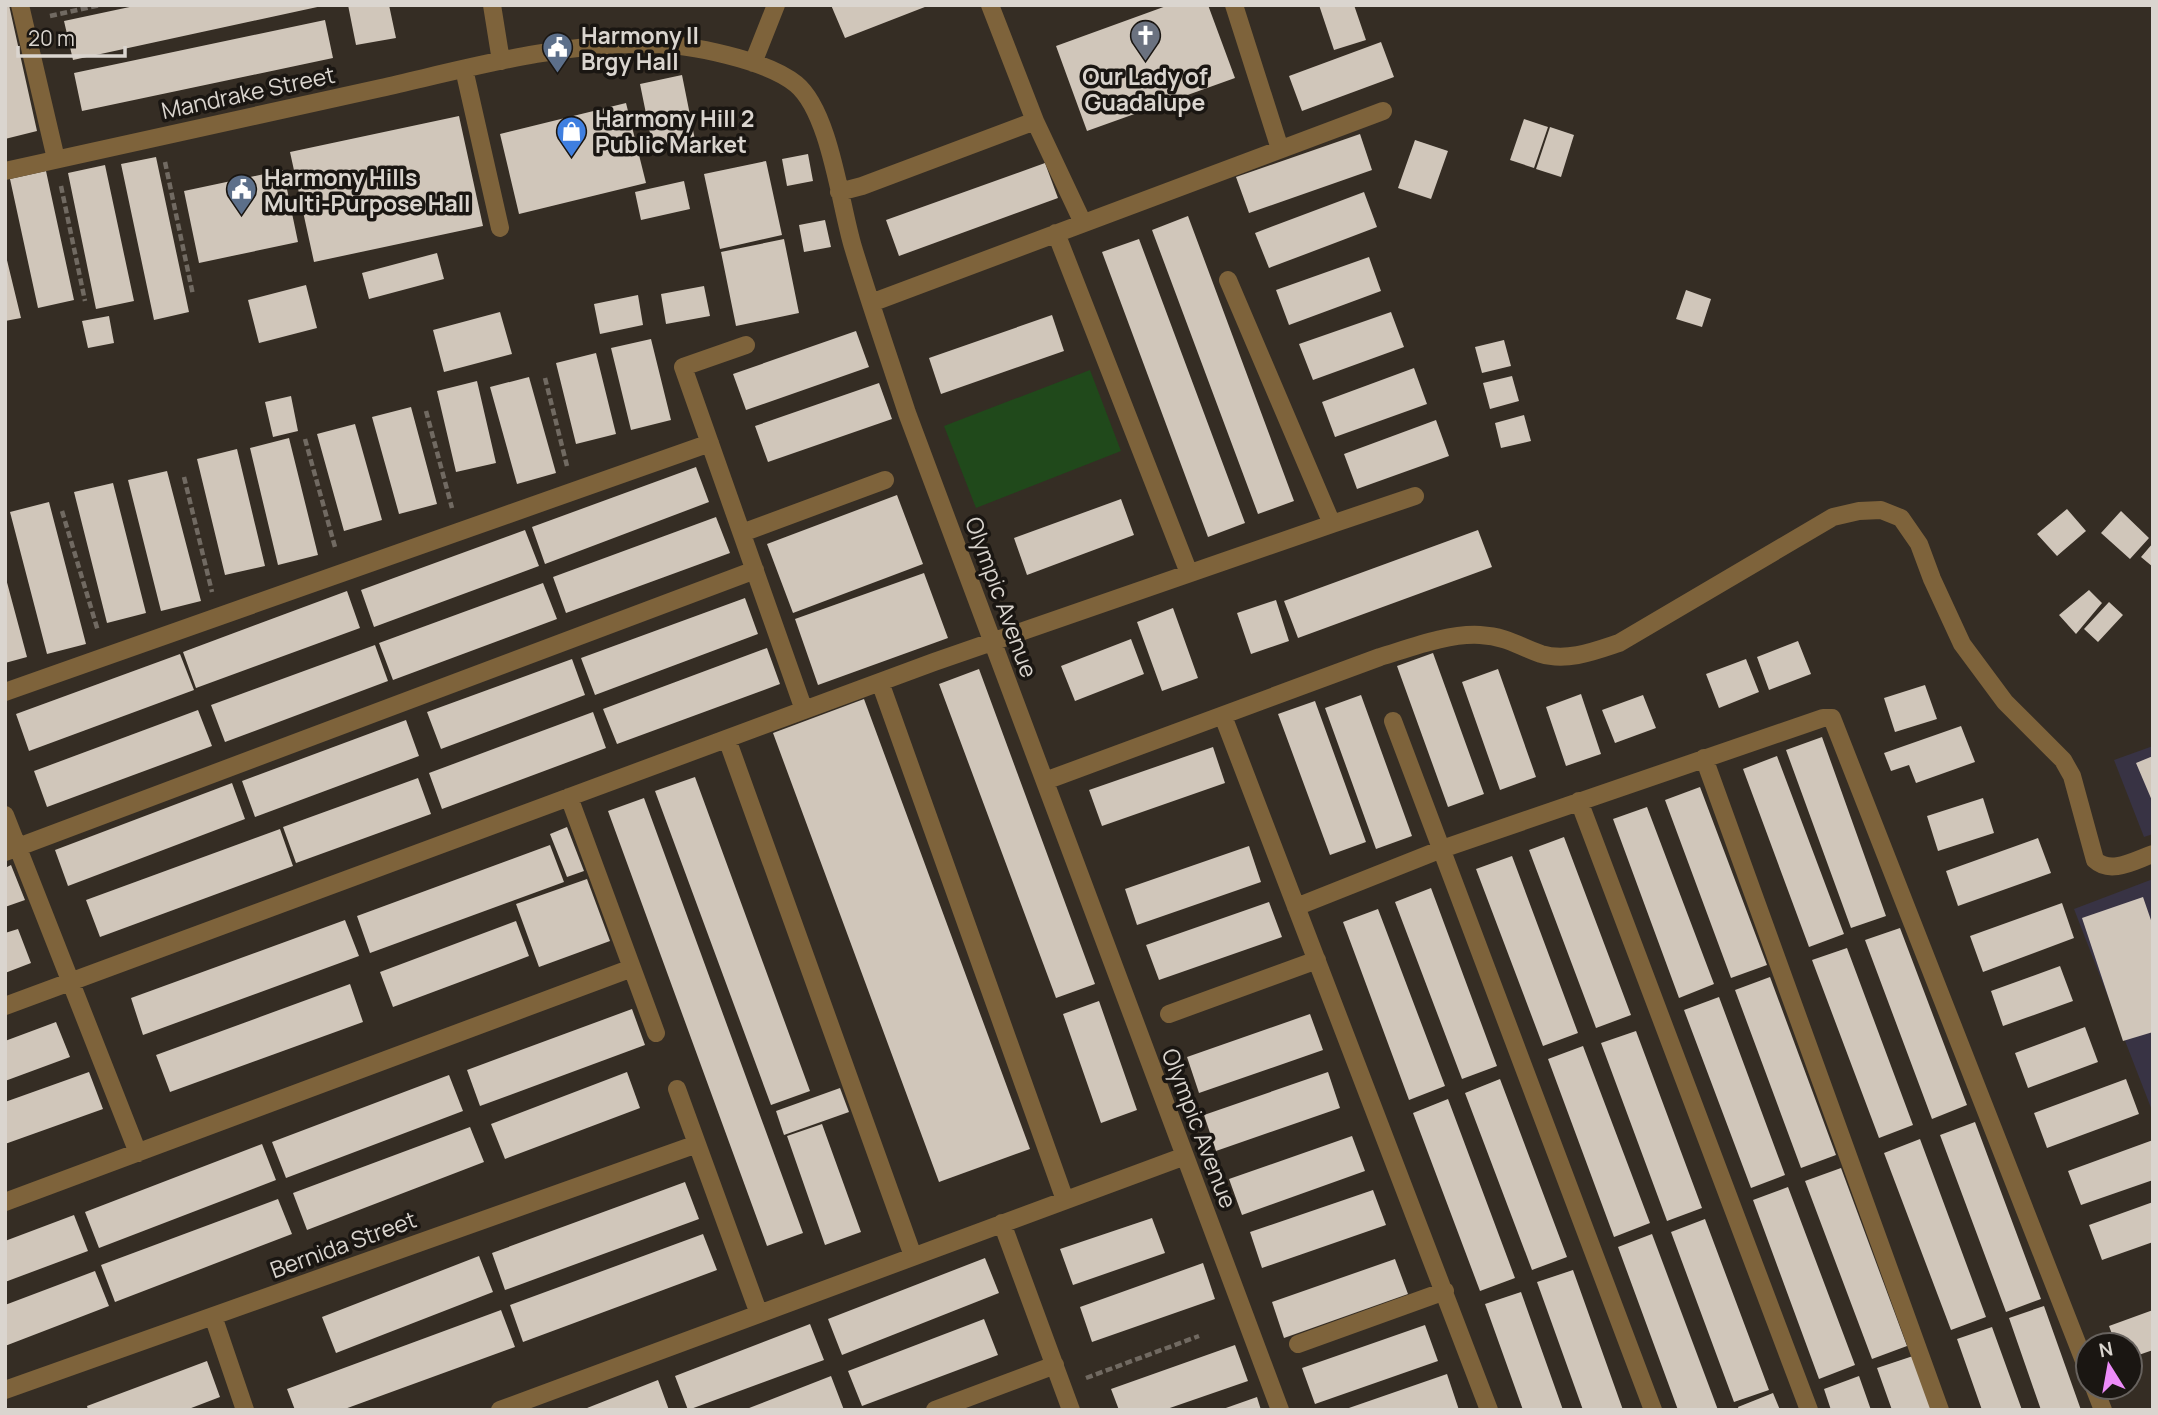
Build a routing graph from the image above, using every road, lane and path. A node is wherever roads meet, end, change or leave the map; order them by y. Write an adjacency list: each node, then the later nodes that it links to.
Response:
1 (100, 5): 6 (path)
2 (492, 5): 7 (street)
3 (776, 5): 8 (street)
4 (990, 5): 11 (street)
5 (1234, 5): 13 (street)
6 (22, 13): 14 (street)
7 (501, 61): 8 (street, Olympic Avenue); 9 (street, Mandrake Street)
8 (753, 64): 16 (street, Olympic Avenue)
9 (464, 69): 12 (street, Mandrake Street); 18 (street)
10 (1383, 111): 13 (street)
11 (1035, 121): 16 (street); 17 (street)
12 (160, 136): 14 (street, Mandrake Street); 21 (path)
13 (1280, 149): 17 (street)
14 (56, 159): 15 (street, Mandrake Street); 22 (path)
15 (5, 171)
16 (839, 192): 23 (street, Olympic Avenue)
17 (1083, 223): 19 (street)
18 (500, 228)
19 (1056, 233): 23 (street); 39 (street)
20 (1228, 280): 34 (street)
21 (193, 295)
22 (85, 301)
23 (871, 303): 41 (street, Olympic Avenue)
24 (746, 345): 28 (street)
25 (545, 378): 31 (path)
26 (426, 411): 35 (path)
27 (305, 439): 38 (path)
28 (710, 443): 31 (street); 36 (street)
29 (184, 477): 40 (path)
30 (885, 480): 36 (street)
31 (574, 491): 35 (street)
32 (1415, 496): 34 (street)
33 (62, 511): 42 (path)
34 (1332, 524): 39 (street)
35 (459, 532): 38 (street)
36 (742, 533): 37 (street)
37 (755, 570): 45 (street); 54 (street)
38 (342, 573): 40 (street)
39 (1189, 573): 41 (street)
40 (218, 616): 42 (street)
41 (993, 641): 43 (street); 50 (street, Olympic Avenue)
42 (105, 656): 44 (street)
43 (880, 682): 45 (street); 68 (street)
44 (5, 692)
45 (804, 710): 48 (street)
46 (1223, 716): 50 (street); 56 (street); 57 (street)
47 (1393, 721): 55 (street)
48 (727, 739): 51 (street); 71 (street)
49 (1704, 758): 52 (street); 75 (street); 89 (street)
50 (1045, 781): 67 (street, Olympic Avenue)
51 (569, 797): 59 (street); 60 (street)
52 (1579, 801): 55 (street); 88 (street)
53 (5, 815): 54 (street)
54 (12, 849): 60 (street)
55 (1442, 849): 57 (street); 87 (street)
56 (2153, 854)
57 (1296, 907): 58 (street)
58 (1317, 960): 62 (street); 72 (street)
59 (632, 968): 63 (street); 66 (street)
60 (71, 982): 61 (street); 66 (street)
61 (5, 1006)
62 (1169, 1014)
63 (656, 1033)
64 (677, 1089): 65 (street)
65 (696, 1144): 73 (street); 74 (street, Bernida Street)
66 (138, 1153): 69 (street)
67 (1185, 1156): 68 (street); 85 (street, Olympic Avenue)
68 (1065, 1200): 70 (street)
69 (5, 1202)
70 (1002, 1223): 71 (street); 78 (street)
71 (913, 1256): 73 (street)
72 (1445, 1291): 77 (street); 86 (street)
73 (759, 1314): 82 (street)
74 (213, 1316): 80 (street, Bernida Street); 81 (street)
75 (2074, 1335)
76 (1199, 1336): 79 (path)
77 (1298, 1344)
78 (1055, 1365): 79 (street); 83 (street)
79 (1063, 1387): 84 (street)
80 (5, 1390)
81 (245, 1410)
82 (500, 1410)
83 (935, 1410)
84 (1071, 1410)
85 (1280, 1410)
86 (1489, 1410)
87 (1653, 1410)
88 (1809, 1410)
89 (1940, 1410)

